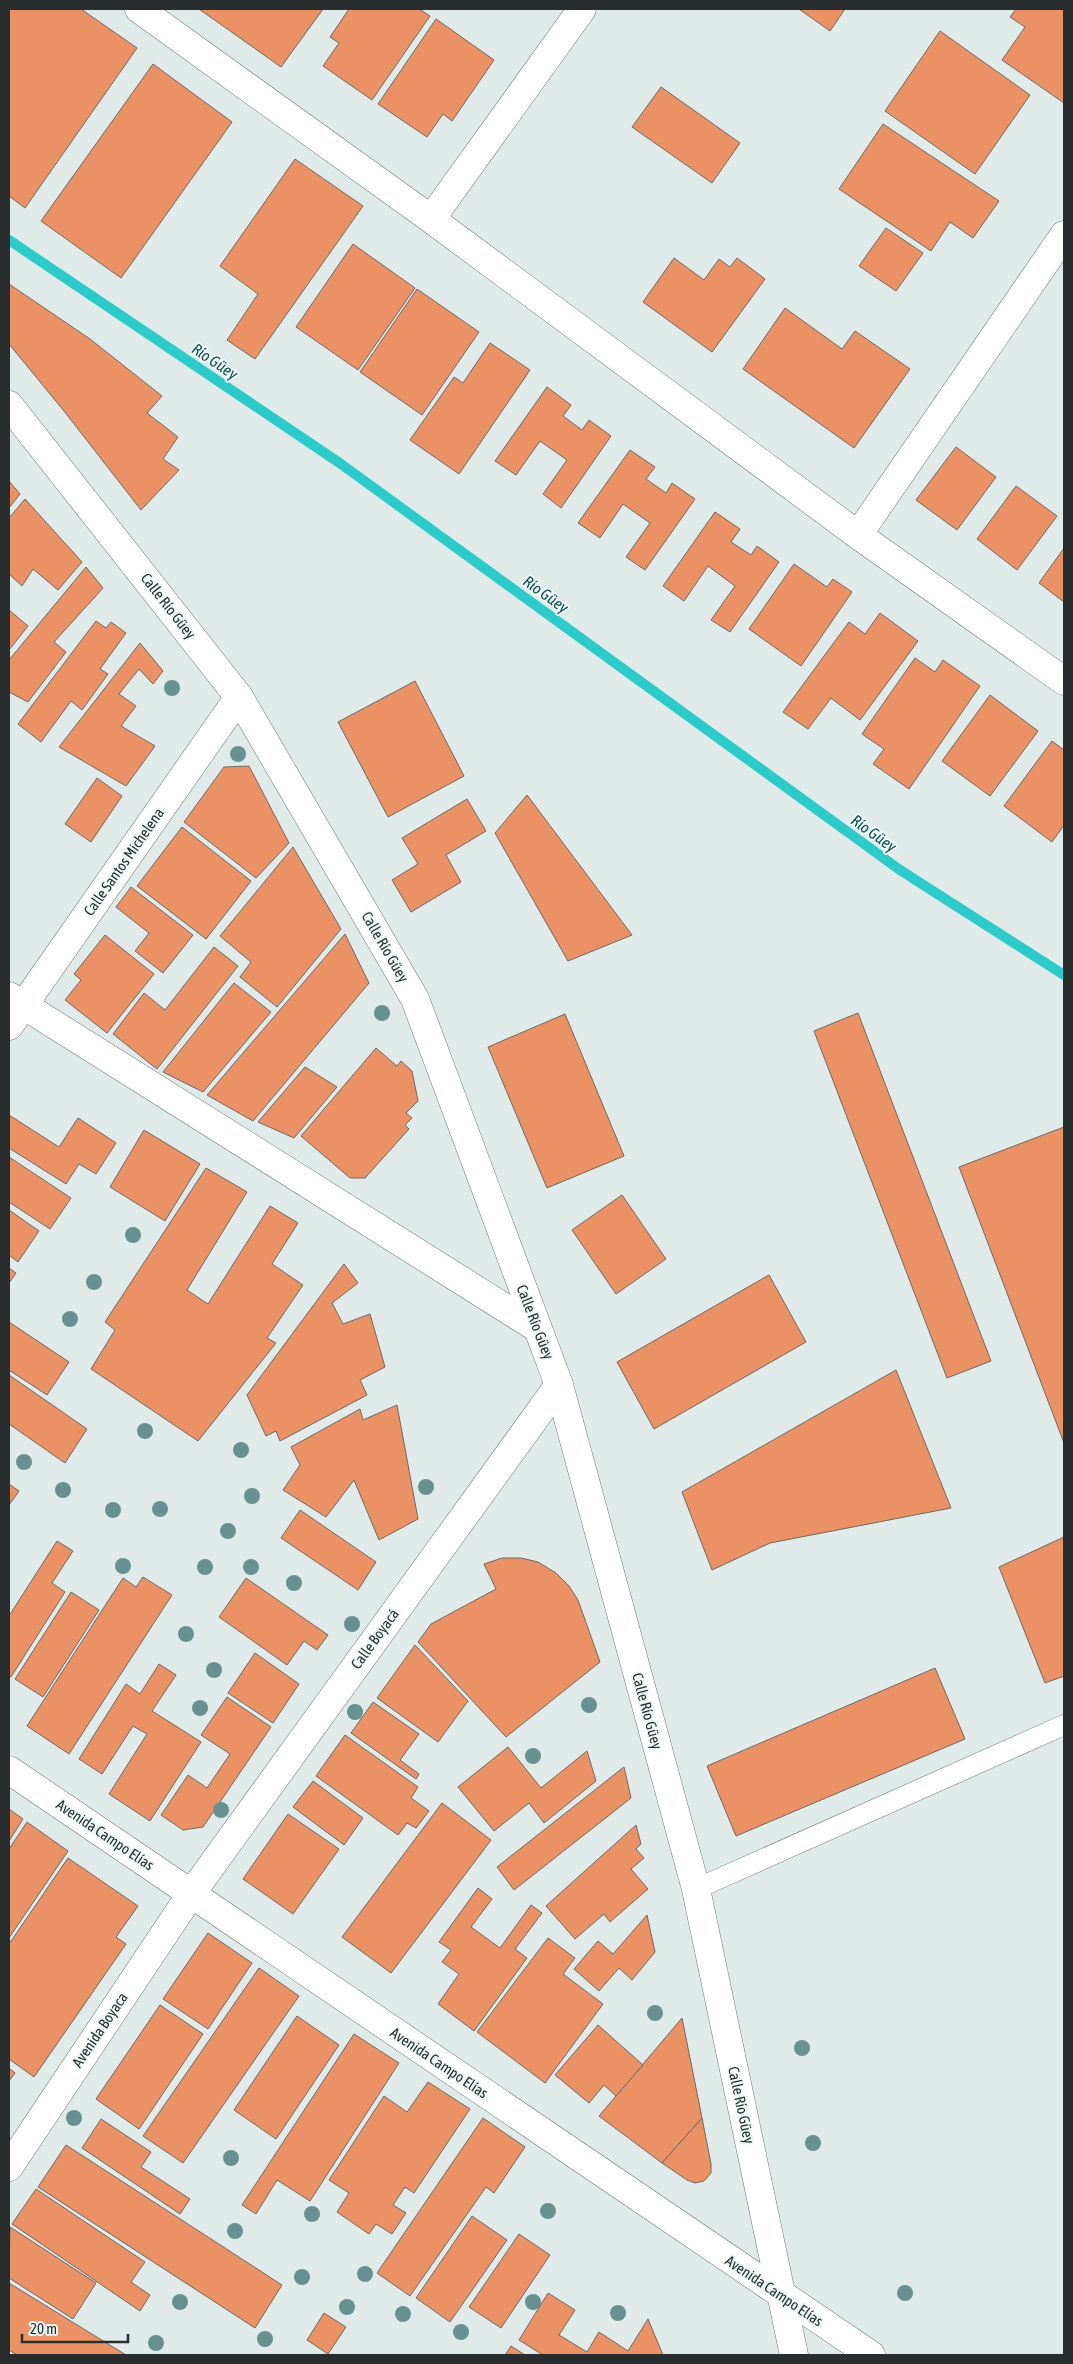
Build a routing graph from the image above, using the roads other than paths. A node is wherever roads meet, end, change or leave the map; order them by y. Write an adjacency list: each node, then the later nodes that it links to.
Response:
1 (139, 9): 3 (street)
2 (582, 9): 3 (street)
3 (431, 219): 6 (street)
4 (1064, 235): 6 (street)
5 (9, 405): 8 (street, Calle Río Güey)
6 (858, 535): 7 (street)
7 (1064, 681)
8 (239, 697): 9 (street, Calle Santos Michelena); 10 (street, Calle Río Güey)
9 (14, 1009): 10 (street)
10 (536, 1328): 11 (street, Calle Río Güey)
11 (559, 1385): 14 (street, Calle Río Güey); 15 (street, Calle Boyacá)
12 (1064, 1726): 14 (lane)
13 (9, 1770): 15 (street, Avenida Campo Elías)
14 (696, 1889): 17 (street, Calle Río Güey)
15 (191, 1894): 16 (street, Avenida Boyaca); 17 (street, Avenida Campo Elías)
16 (9, 2167)
17 (781, 2296): 18 (street, Calle Río Güey); 19 (street, Avenida Campo Elías)
18 (794, 2355)
19 (871, 2355)

